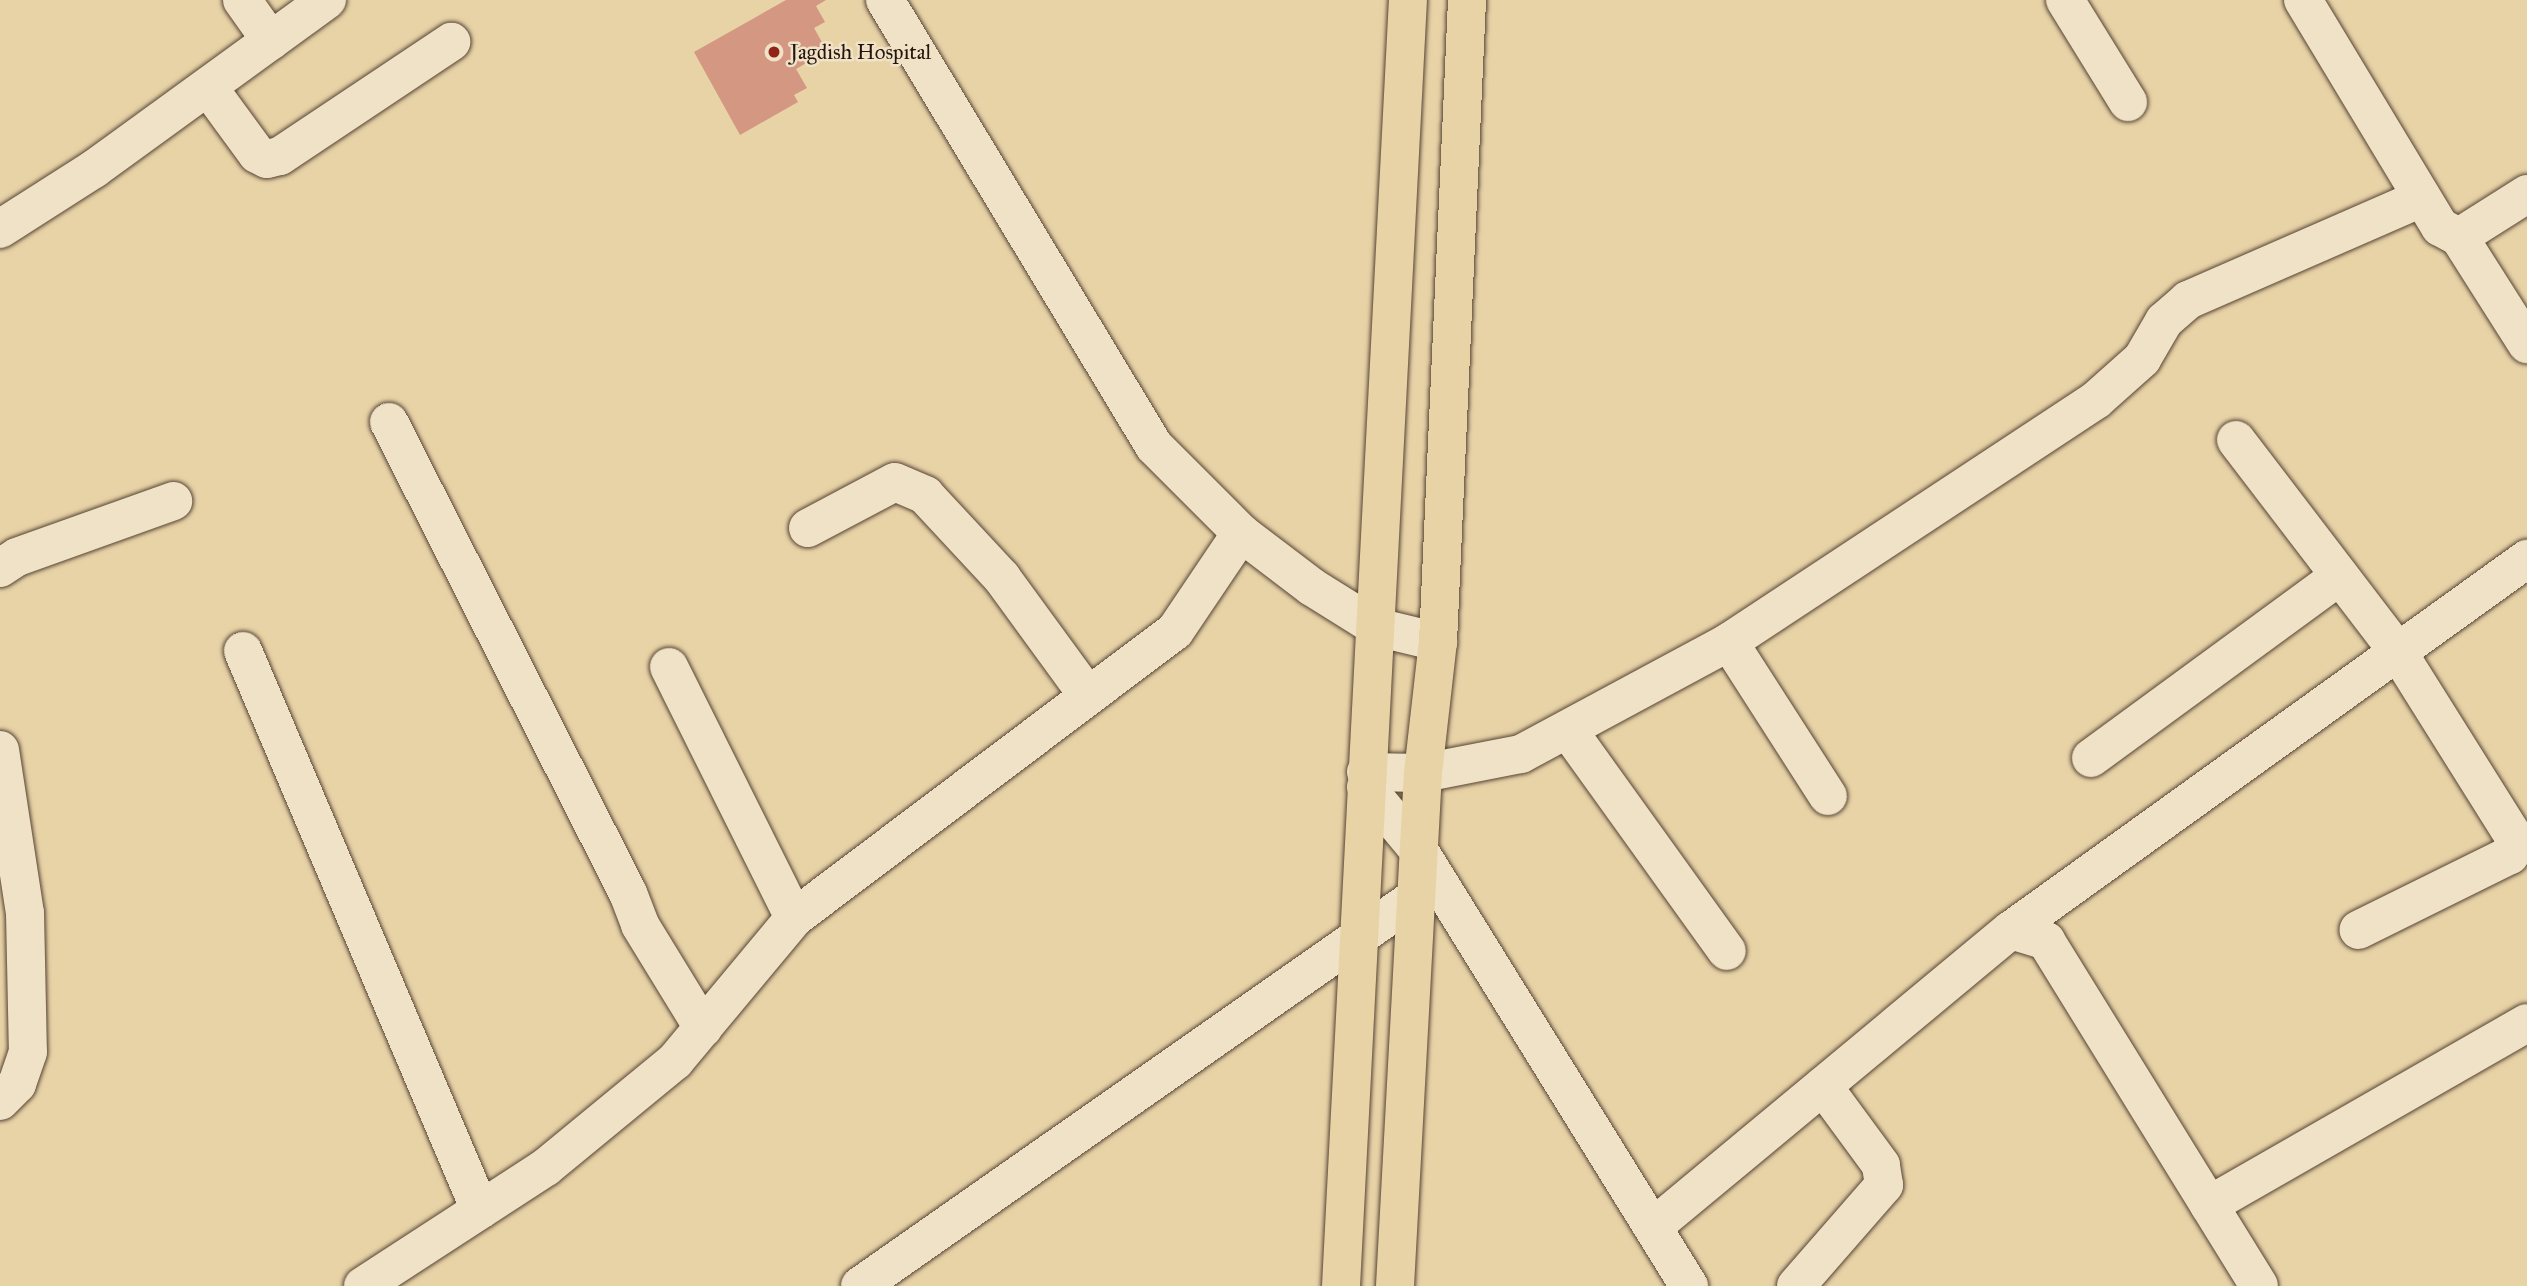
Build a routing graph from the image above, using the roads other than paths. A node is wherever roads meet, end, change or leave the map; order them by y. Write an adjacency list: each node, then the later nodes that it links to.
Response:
1 (242, 0): 8 (street)
2 (327, 0): 8 (street)
3 (885, 0): 21 (street)
4 (1408, 0): 25 (main road)
5 (1467, 0): 26 (main road)
6 (2065, 0): 11 (street)
7 (2303, 0): 13 (street)
8 (271, 41): 10 (street)
9 (451, 42): 10 (street)
10 (208, 87): 14 (street)
11 (2128, 103)
12 (2527, 194): 15 (street)
13 (2422, 198): 15 (street); 27 (street)
14 (0, 229)
15 (2459, 237): 16 (street)
16 (2527, 344)
17 (389, 422): 48 (street)
18 (2236, 440): 24 (street)
19 (173, 501): 23 (street)
20 (808, 528): 31 (street)
21 (1241, 533): 25 (street); 31 (street)
22 (2527, 559): 28 (street)
23 (0, 568)
24 (2340, 576): 28 (street); 34 (street)
25 (1376, 627): 26 (street); 36 (main road)
26 (1438, 642): 35 (main road)
27 (1729, 642): 32 (street); 37 (street)
28 (2396, 649): 39 (street); 43 (street)
29 (243, 651): 52 (street)
30 (669, 667): 42 (street)
31 (1088, 696): 42 (street)
32 (1568, 730): 35 (street); 46 (street)
33 (0, 750): 38 (street)
34 (2091, 758)
35 (1423, 773): 36 (street); 40 (main road)
36 (1366, 780): 40 (street); 45 (main road)
37 (1828, 796)
38 (4, 804): 50 (street)
39 (2515, 814): 44 (street)
40 (1420, 852): 41 (main road); 53 (street)
41 (1416, 897): 45 (street); 57 (main road)
42 (794, 918): 48 (street)
43 (2011, 930): 49 (street); 51 (street)
44 (2358, 930)
45 (1356, 939): 55 (street); 56 (main road)
46 (1727, 951)
47 (2527, 1023): 51 (street)
48 (703, 1028): 52 (street)
49 (1823, 1086): 53 (street); 59 (street)
50 (0, 1101)
51 (2209, 1205): 60 (street)
52 (480, 1210): 54 (street)
53 (1653, 1227): 58 (street)
54 (363, 1286)
55 (860, 1286)
56 (1341, 1286)
57 (1395, 1286)
58 (1689, 1286)
59 (1796, 1286)
60 (2259, 1286)

